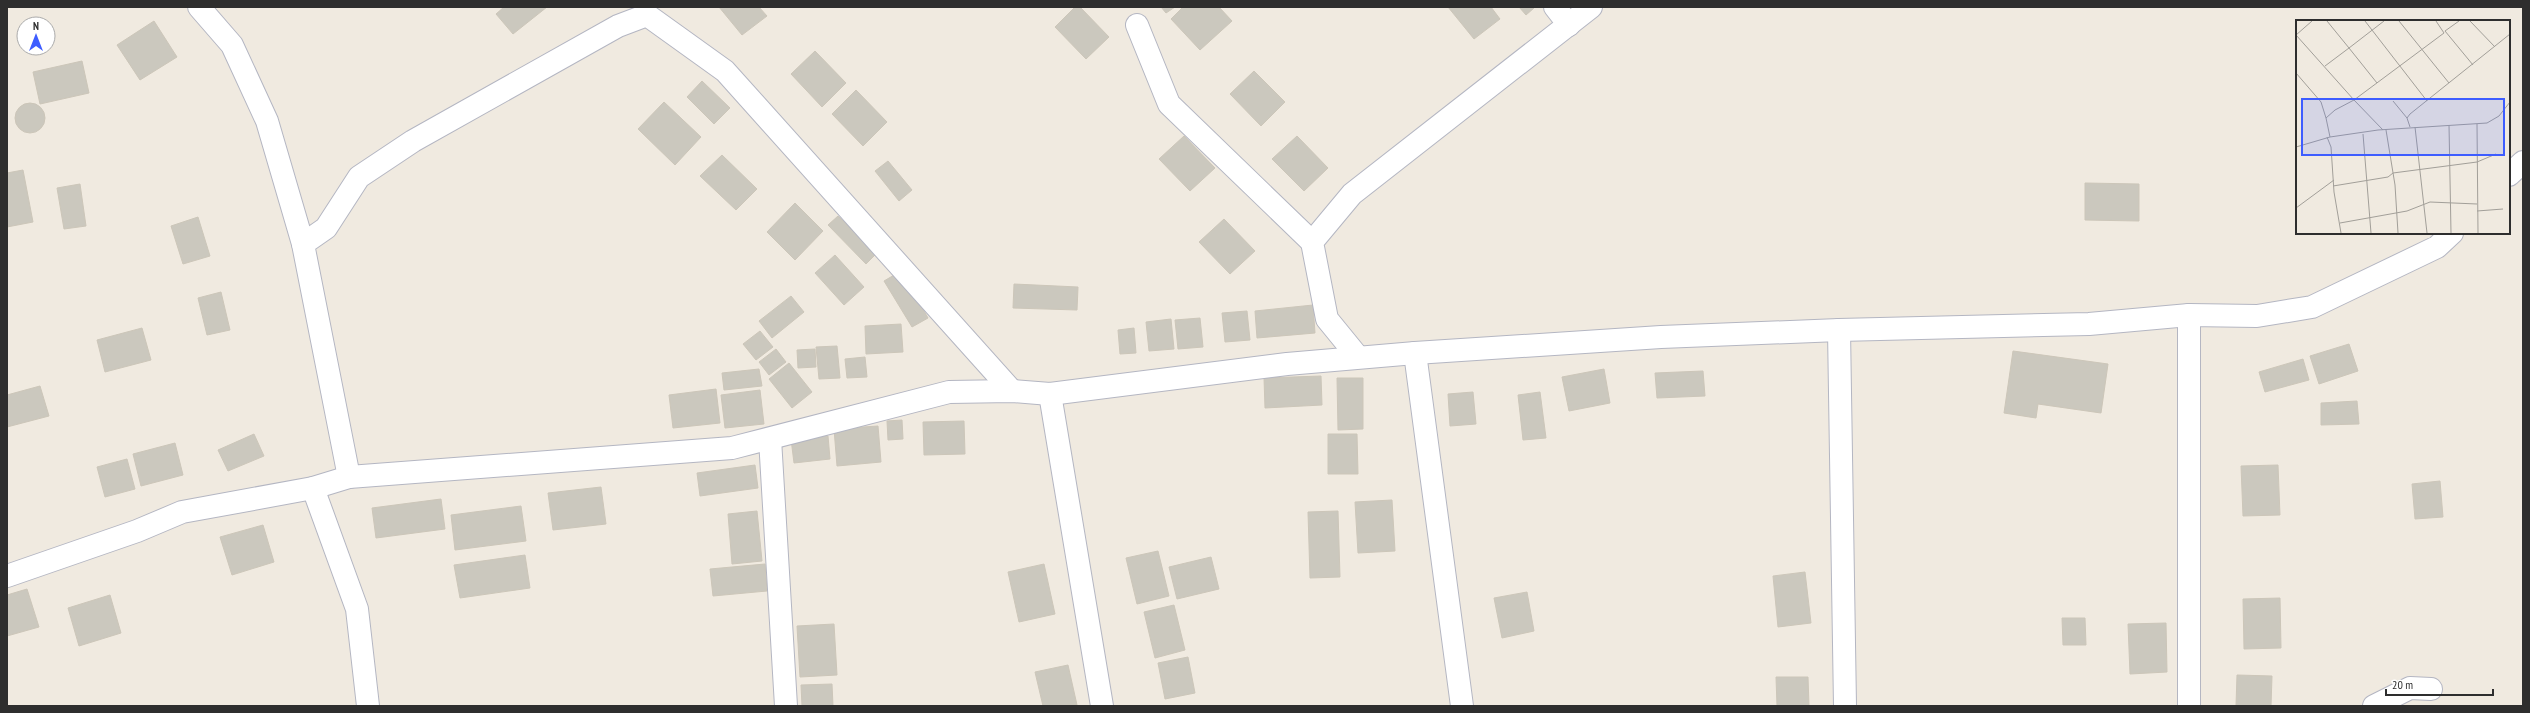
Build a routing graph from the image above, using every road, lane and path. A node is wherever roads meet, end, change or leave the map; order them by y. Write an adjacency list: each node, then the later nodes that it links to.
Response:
1 (199, 7): 11 (street)
2 (1555, 7): 6 (street)
3 (1591, 7): 6 (street)
4 (649, 10): 11 (street); 16 (street)
5 (1137, 25): 10 (street)
6 (1569, 25): 10 (street)
7 (2523, 162): 8 (street)
8 (2510, 173)
9 (2451, 234): 12 (street)
10 (1312, 242): 15 (street)
11 (303, 244): 19 (street)
12 (2189, 315): 13 (street); 28 (street)
13 (1839, 330): 14 (street); 27 (street)
14 (1415, 353): 15 (street); 26 (street)
15 (1358, 357): 17 (street)
16 (1012, 391): 17 (street); 18 (street)
17 (1050, 394): 25 (street)
18 (770, 439): 19 (street); 24 (street)
19 (349, 477): 20 (street)
20 (313, 488): 21 (street); 23 (street)
21 (7, 576)
22 (2431, 689): 29 (street)
23 (368, 706)
24 (786, 706)
25 (1102, 706)
26 (1462, 706)
27 (1845, 706)
28 (2189, 706)
29 (2374, 706)

